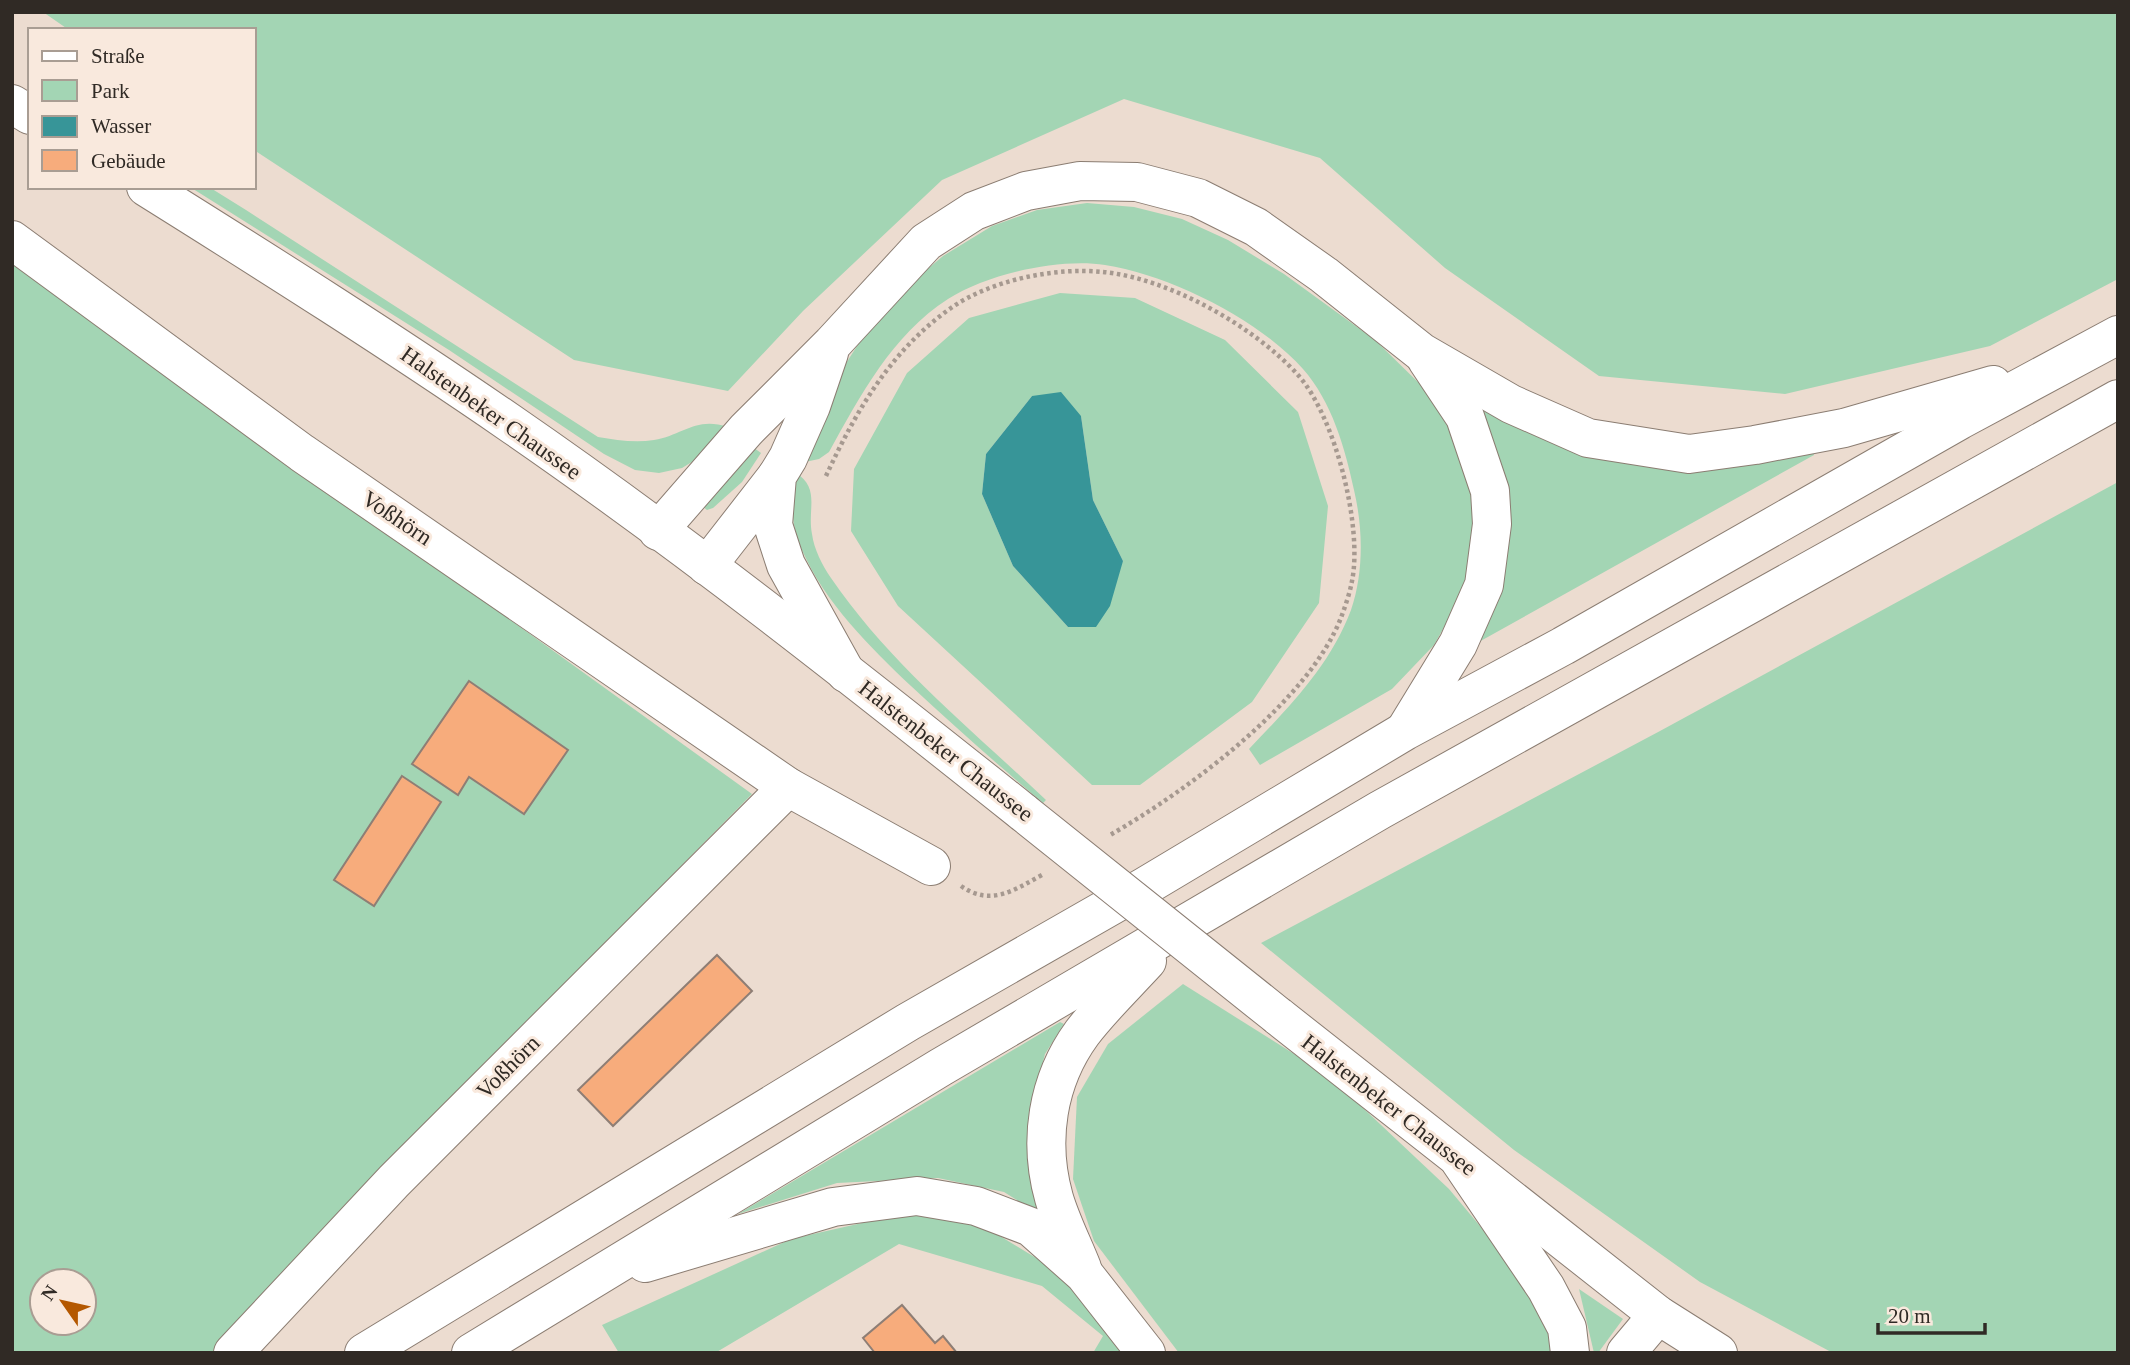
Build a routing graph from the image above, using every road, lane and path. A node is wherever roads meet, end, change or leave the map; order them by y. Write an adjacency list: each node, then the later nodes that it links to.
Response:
1 (12, 104): 2 (main road)
2 (28, 114)
3 (149, 189): 12 (main road, Halstenbeker Chaussee)
4 (12, 240): 16 (main road, Voßhörn)
5 (2118, 335): 8 (main road)
6 (832, 344): 7 (main road); 10 (main road); 12 (main road)
7 (1421, 352): 8 (main road); 15 (main road)
8 (2062, 365): 15 (main road)
9 (2118, 399): 20 (main road)
10 (777, 476): 13 (main road); 14 (main road)
11 (826, 476): 17 (path)
12 (658, 531): 13 (main road, Halstenbeker Chaussee)
13 (707, 566): 14 (main road, Halstenbeker Chaussee)
14 (846, 673): 21 (main road, Halstenbeker Chaussee, bridge)
15 (1405, 731): 27 (main road)
16 (788, 787): 18 (main road, Voßhörn); 26 (main road, Voßhörn)
17 (1098, 842)
18 (931, 866): 19 (path)
19 (1052, 869)
20 (1169, 936): 22 (main road); 23 (main road)
21 (1460, 1161): 24 (main road, Halstenbeker Chaussee); 30 (main road)
22 (1084, 1273): 23 (main road); 29 (main road)
23 (593, 1279): 28 (main road)
24 (1658, 1315): 25 (main road, Halstenbeker Chaussee); 31 (main road)
25 (1710, 1351)
26 (233, 1353)
27 (364, 1353)
28 (471, 1353)
29 (1146, 1353)
30 (1570, 1353)
31 (1626, 1353)

